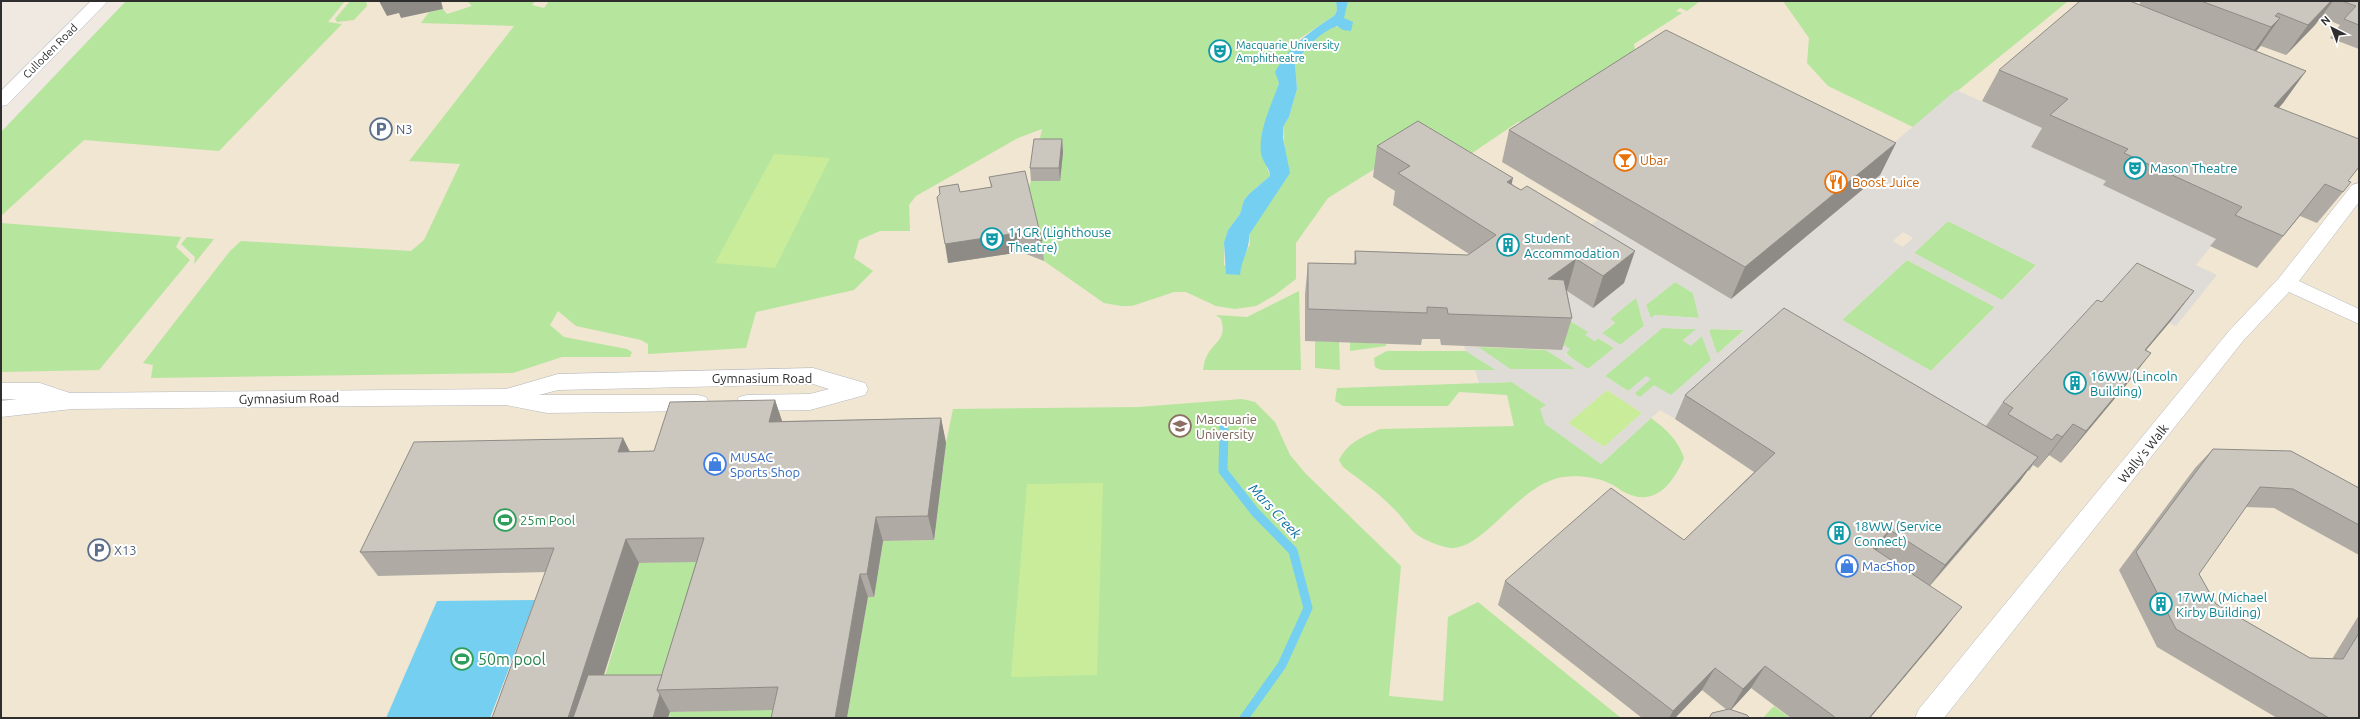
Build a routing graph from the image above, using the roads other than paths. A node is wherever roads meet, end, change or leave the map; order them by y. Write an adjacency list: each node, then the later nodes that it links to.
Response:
1 (100, 1): 2 (street, Culloden Road)
2 (1, 101)
3 (2359, 190): 4 (street, Wally's Walk)
4 (2286, 283): 5 (street); 10 (street, Wally's Walk)
5 (2359, 317)
6 (1, 391): 8 (street, Gymnasium Road)
7 (506, 397): 7 (street, Gymnasium Road); 8 (street, Gymnasium Road)
8 (72, 401): 9 (street, Gymnasium Road)
9 (1, 409)
10 (1928, 718)

